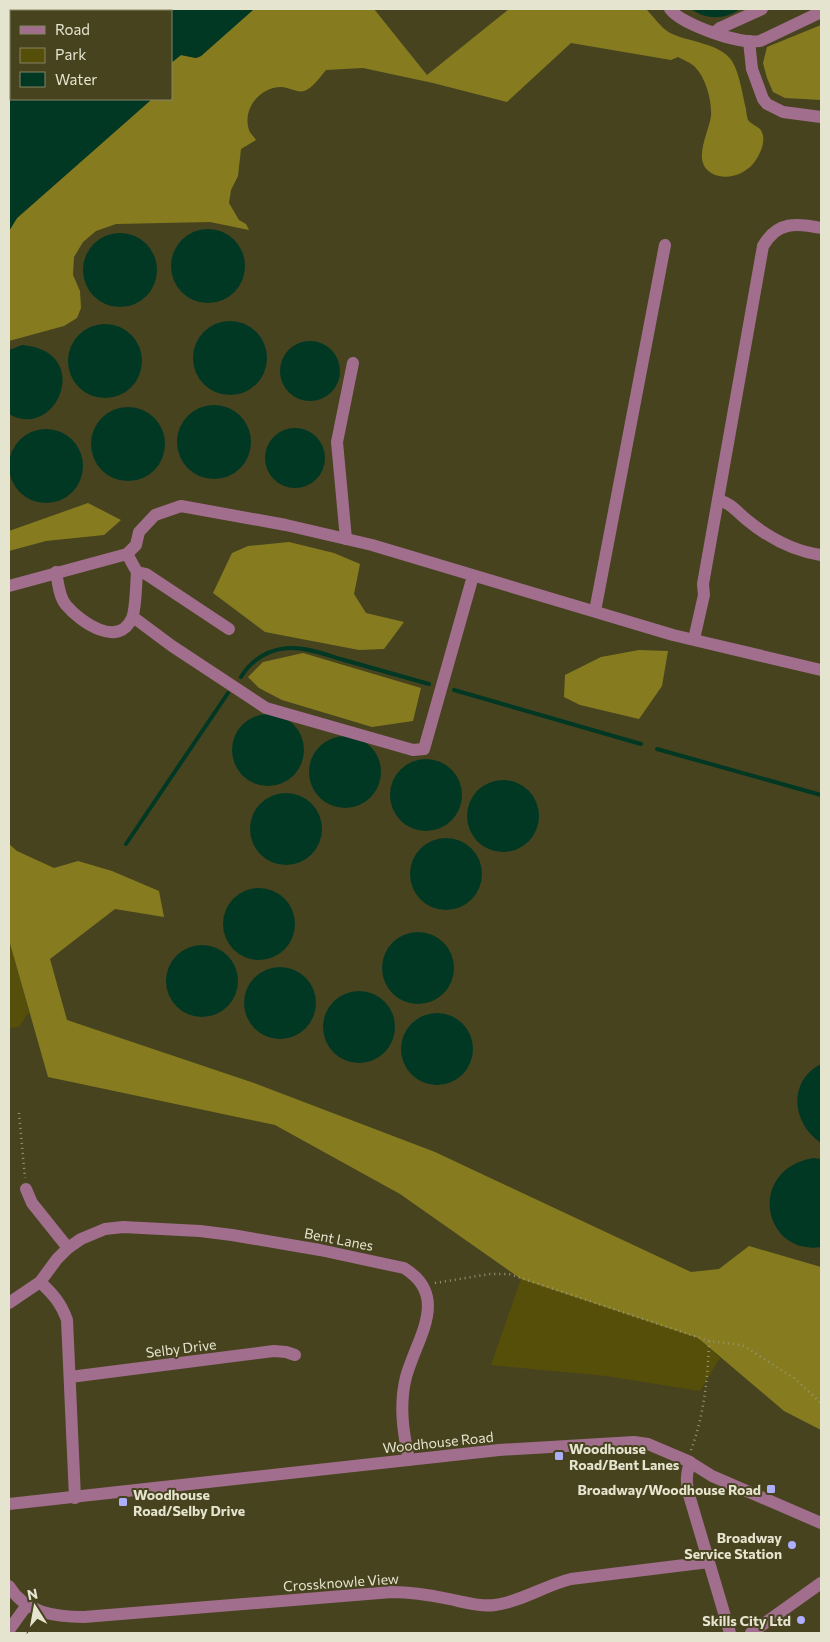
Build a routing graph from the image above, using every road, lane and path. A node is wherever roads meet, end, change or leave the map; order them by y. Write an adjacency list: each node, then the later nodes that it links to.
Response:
1 (670, 9): 4 (street)
2 (762, 9): 4 (street)
3 (821, 12): 5 (street)
4 (715, 32): 5 (street)
5 (749, 41): 6 (street)
6 (821, 116)
7 (821, 228): 10 (street)
8 (664, 246): 18 (street)
9 (354, 363): 11 (street)
10 (718, 500): 13 (street); 21 (street)
11 (346, 539): 12 (street); 16 (street)
12 (126, 554): 14 (street); 15 (street)
13 (821, 555)
14 (56, 572): 17 (street); 19 (street)
15 (137, 572): 19 (street); 20 (street)
16 (473, 576): 18 (street); 19 (street)
17 (9, 586)
18 (595, 612): 21 (street)
19 (133, 617)
20 (229, 629)
21 (694, 639): 22 (street)
22 (821, 670)
23 (19, 1113): 24 (path)
24 (26, 1190): 25 (street)
25 (68, 1248): 26 (street, Bent Lanes); 27 (street, Bent Lanes)
26 (40, 1282): 28 (street, Bent Lanes); 31 (street)
27 (424, 1285): 29 (path); 33 (street)
28 (9, 1303)
29 (709, 1341): 32 (path); 34 (path)
30 (295, 1354): 31 (street, Selby Drive)
31 (70, 1377): 35 (street)
32 (821, 1403)
33 (409, 1460): 34 (street, Woodhouse Road); 35 (street, Woodhouse Road)
34 (689, 1462): 37 (street, Woodhouse Road); 38 (street)
35 (75, 1498): 36 (street, Woodhouse Road)
36 (9, 1504)
37 (821, 1523)
38 (709, 1562): 41 (street, Crossknowle View); 43 (street)
39 (821, 1583): 44 (street)
40 (9, 1586): 41 (street, Crossknowle View)
41 (27, 1605): 42 (street)
42 (9, 1630)
43 (730, 1633)
44 (751, 1633)

